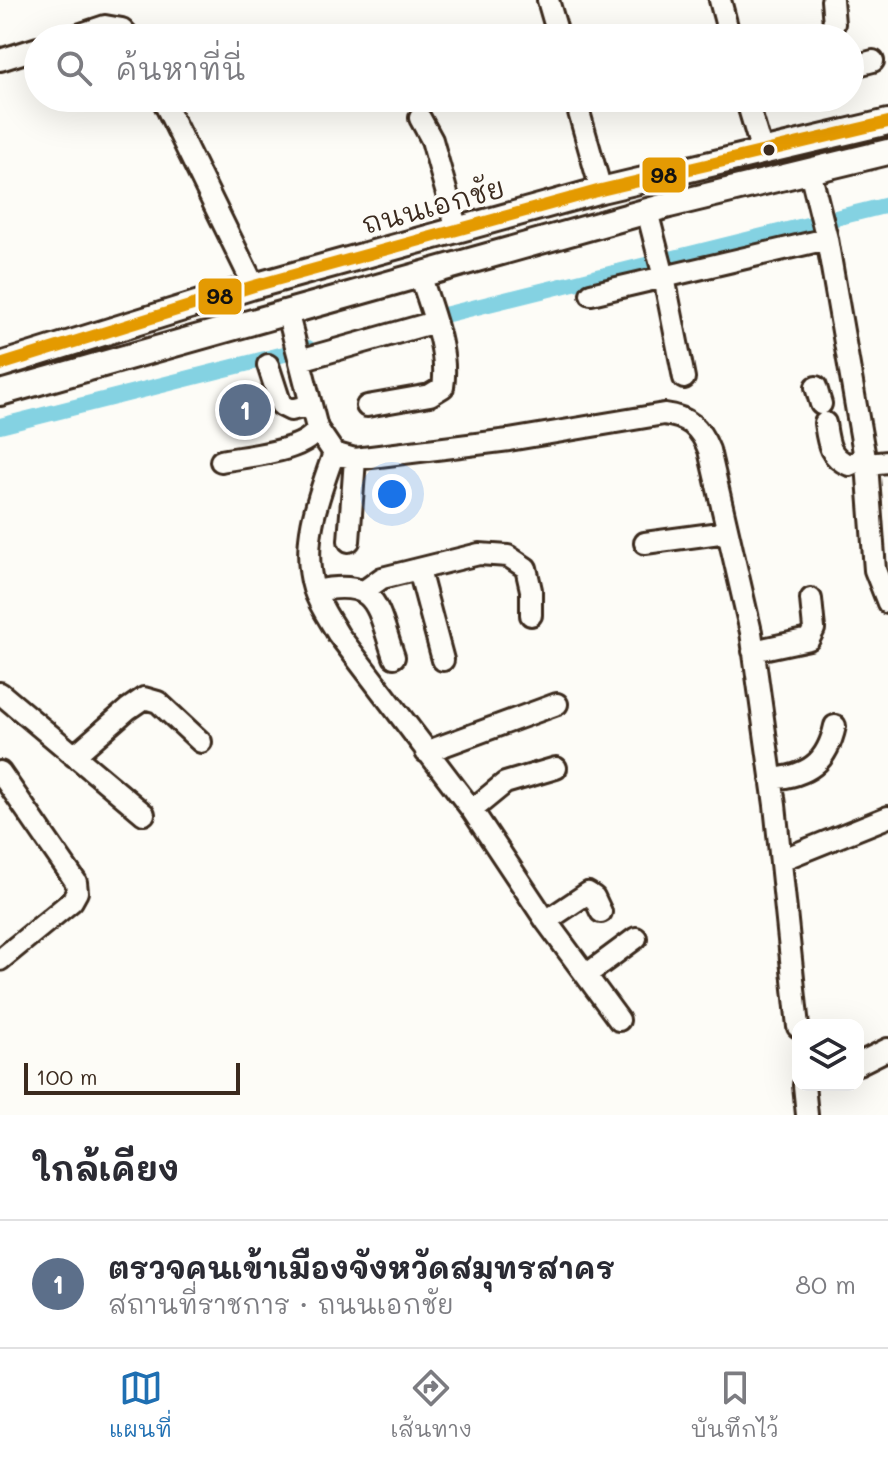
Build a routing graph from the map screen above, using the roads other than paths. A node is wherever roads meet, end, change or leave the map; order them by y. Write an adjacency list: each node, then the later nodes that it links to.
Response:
1 (548, 0): 4 (street)
2 (720, 0): 5 (street)
3 (832, 0): 6 (street)
4 (555, 24)
5 (726, 24)
6 (834, 24)
7 (24, 52): 8 (street)
8 (0, 60)
9 (873, 61): 10 (street)
10 (864, 63)
11 (169, 112): 26 (street)
12 (579, 112): 19 (street)
13 (751, 112): 16 (street)
14 (420, 118): 22 (street)
15 (888, 122): 16 (main road, ถนนเอกชัย)
16 (762, 152): 19 (main road, ถนนเอกชัย)
17 (888, 152): 18 (main road)
18 (810, 171): 21 (main road); 24 (street)
19 (601, 190): 20 (main road, ถนนเอกชัย)
20 (564, 201): 22 (main road, ถนนเอกชัย); 23 (main road)
21 (647, 211): 23 (main road); 25 (street)
22 (457, 230): 26 (main road, ถนนเอกชัย)
23 (572, 232): 28 (main road)
24 (826, 235): 25 (street); 42 (street)
25 (662, 273): 27 (street); 33 (street)
26 (254, 286): 31 (main road, ถนนเอกชัย)
27 (591, 294)
28 (429, 303): 29 (main road); 30 (street); 37 (street)
29 (289, 318): 30 (street); 34 (main road)
30 (298, 353): 35 (street)
31 (0, 365)
32 (268, 365): 35 (street)
33 (684, 378)
34 (0, 393)
35 (311, 405): 38 (street)
36 (821, 405): 42 (street)
37 (367, 406)
38 (317, 428): 39 (street); 41 (street)
39 (334, 453): 40 (street); 49 (street)
40 (355, 459): 45 (street); 46 (street)
41 (221, 461)
42 (866, 461): 43 (street); 44 (street)
43 (888, 462)
44 (880, 520): 52 (street)
45 (727, 532): 47 (street); 54 (street)
46 (349, 541)
47 (645, 543)
48 (419, 570): 50 (street); 53 (street); 56 (street)
49 (315, 591): 50 (street); 61 (street)
50 (364, 591): 55 (street)
51 (811, 599): 54 (street)
52 (888, 603)
53 (531, 615)
54 (753, 651): 65 (street)
55 (394, 657)
56 (443, 660)
57 (0, 693): 62 (street)
58 (557, 704): 61 (street)
59 (835, 726): 65 (street)
60 (201, 742): 62 (street)
61 (426, 752): 66 (street)
62 (74, 756): 67 (street)
63 (556, 768): 66 (street)
64 (0, 772): 73 (street)
65 (771, 779): 69 (street)
66 (472, 810): 71 (street)
67 (144, 814)
68 (888, 817): 69 (street)
69 (781, 860): 75 (street)
70 (601, 912): 71 (street)
71 (546, 921): 74 (street)
72 (636, 938): 74 (street)
73 (0, 960)
74 (586, 975): 76 (street)
75 (797, 1019)
76 (619, 1020)
77 (888, 1049): 78 (street)
78 (864, 1061)
79 (805, 1091): 80 (street)
80 (807, 1115)

